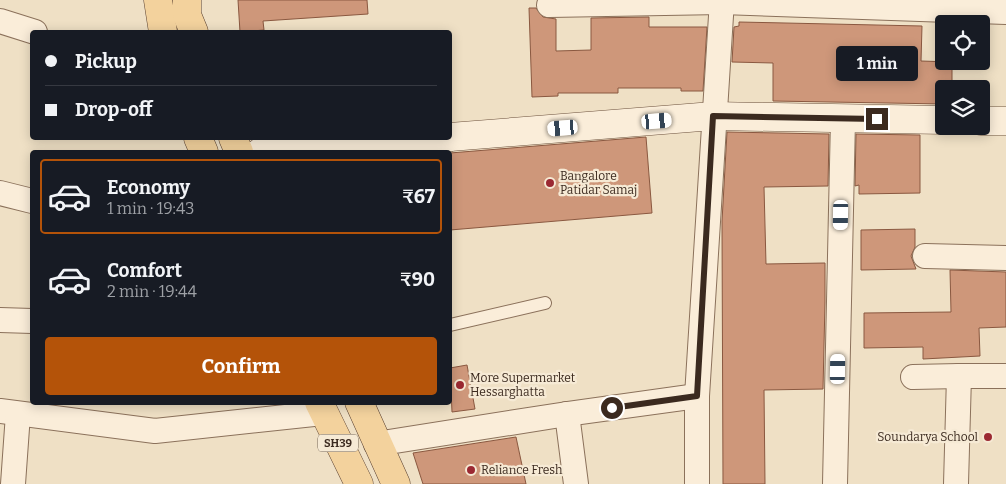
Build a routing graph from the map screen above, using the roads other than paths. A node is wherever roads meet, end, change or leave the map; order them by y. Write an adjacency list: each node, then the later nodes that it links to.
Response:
1 (158, 0): 8 (main road)
2 (187, 0): 9 (main road)
3 (722, 1): 4 (street); 5 (street); 10 (street)
4 (549, 5)
5 (1006, 12)
6 (0, 21): 7 (street)
7 (30, 30)
8 (163, 30)
9 (193, 30)
10 (713, 116): 11 (street); 15 (street); 29 (street)
11 (843, 119): 12 (street); 40 (street)
12 (935, 120)
13 (990, 121): 14 (street)
14 (1006, 121)
15 (452, 137)
16 (411, 140): 17 (street)
17 (285, 150)
18 (0, 192): 19 (street)
19 (30, 200)
20 (925, 256): 21 (street)
21 (1006, 258)
22 (545, 304): 25 (lane)
23 (0, 320): 24 (street)
24 (30, 321)
25 (452, 325)
26 (958, 376): 27 (street); 28 (street); 41 (street)
27 (1006, 376)
28 (913, 377)
29 (697, 396): 33 (street); 39 (street)
30 (360, 405): 34 (main road)
31 (321, 408): 32 (street); 36 (main road, SH39)
32 (9, 412): 35 (street)
33 (567, 414): 34 (street); 38 (street)
34 (376, 444): 37 (main road)
35 (13, 484)
36 (358, 484)
37 (396, 484)
38 (576, 484)
39 (697, 484)
40 (836, 484)
41 (956, 484)

